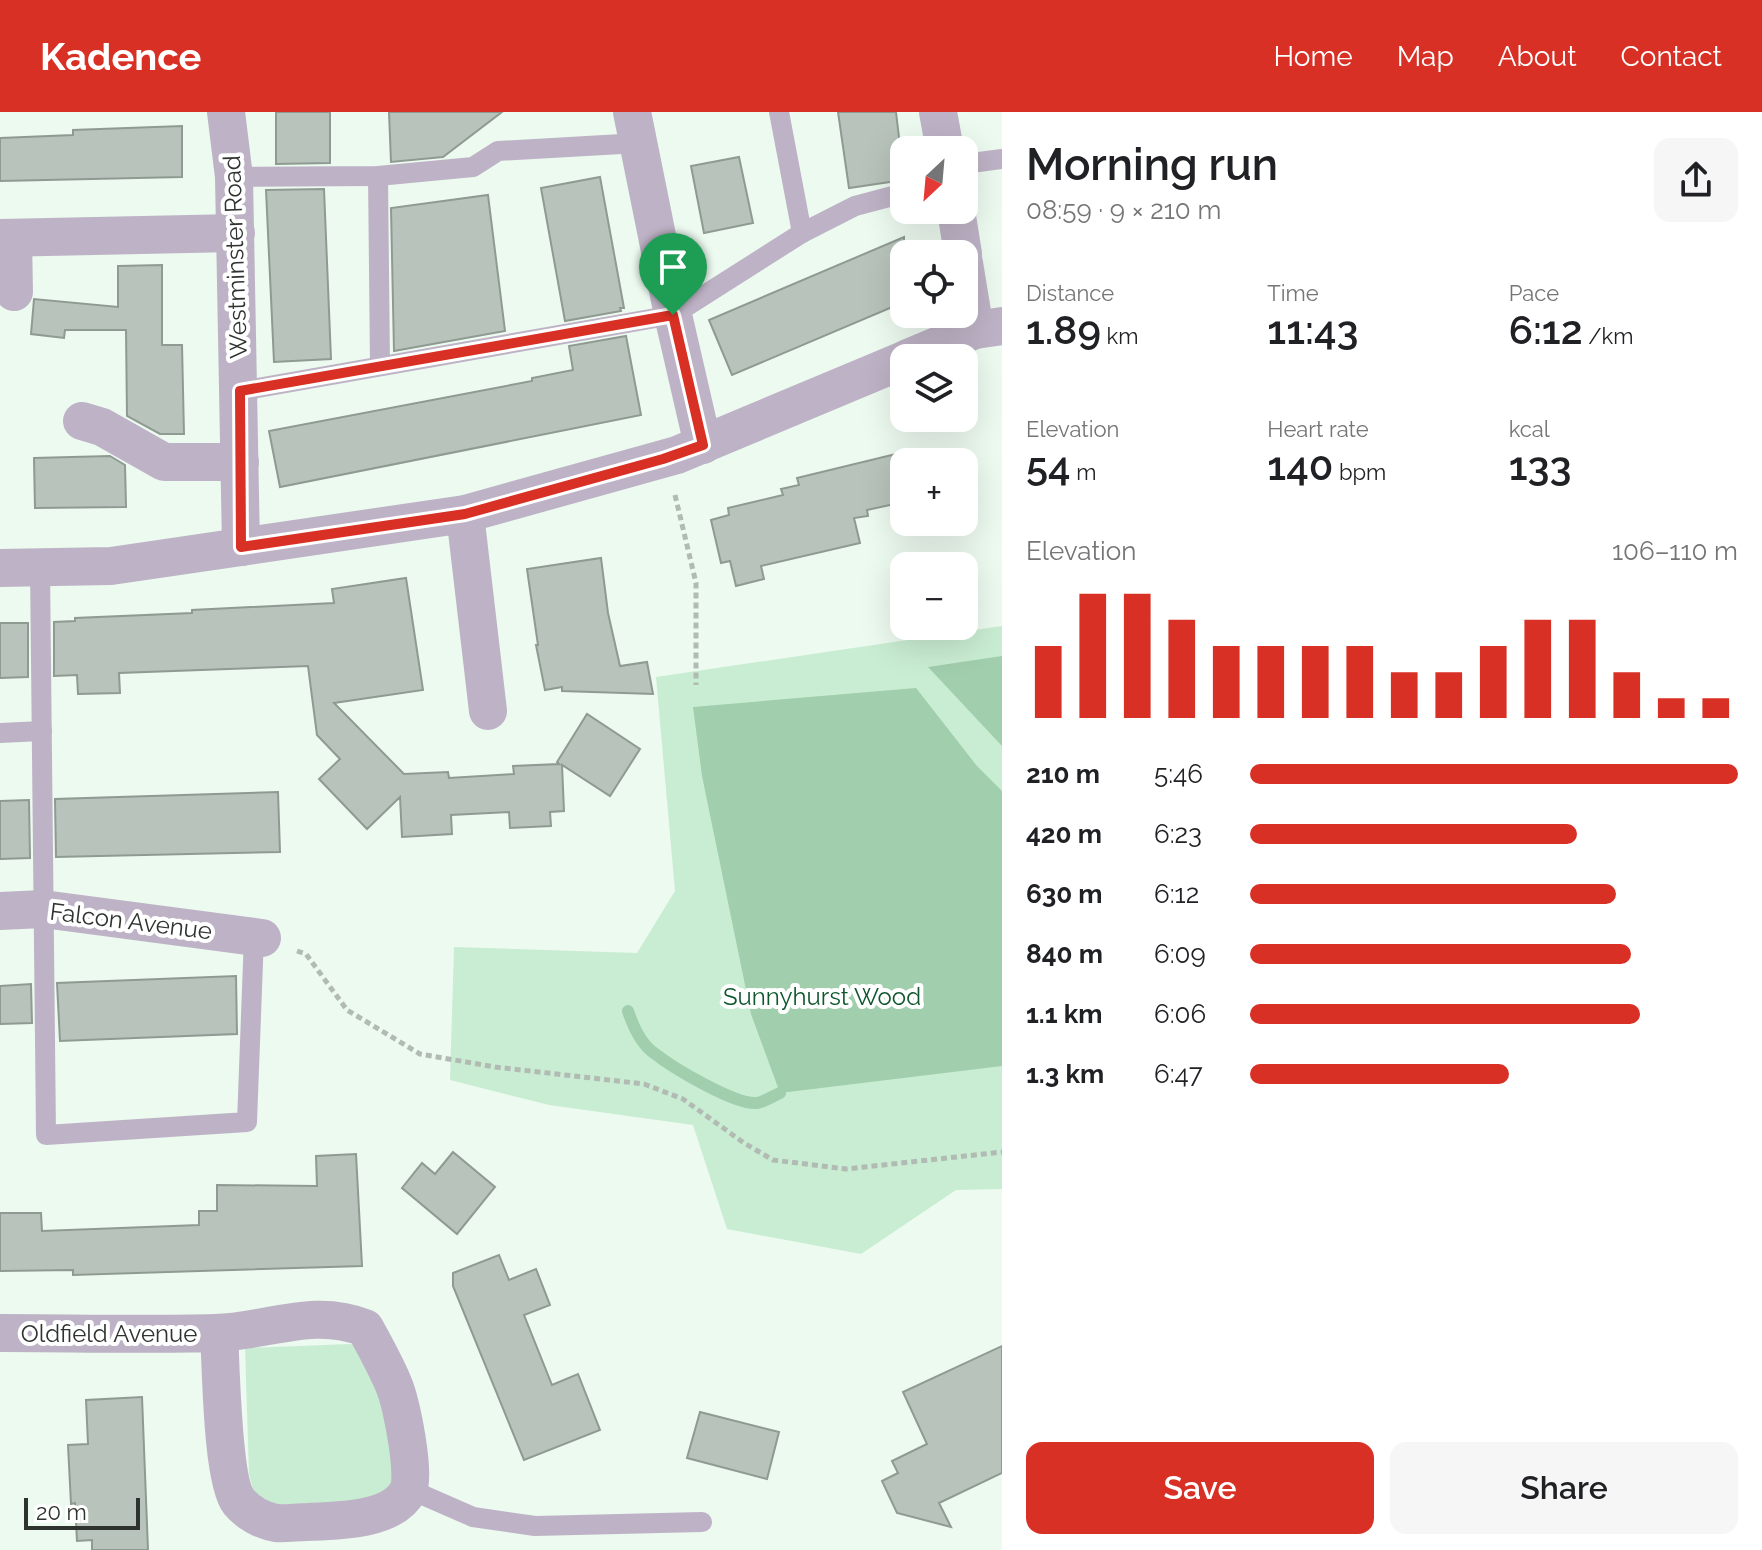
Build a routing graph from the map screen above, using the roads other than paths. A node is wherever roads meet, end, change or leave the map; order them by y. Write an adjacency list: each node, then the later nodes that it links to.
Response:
1 (226, 112): 9 (street, Westminster Road)
2 (779, 112): 12 (lane)
3 (938, 112): 5 (street)
4 (636, 128): 8 (lane); 16 (street)
5 (942, 136)
6 (1002, 159): 7 (lane)
7 (978, 162)
8 (378, 176): 9 (lane); 19 (lane)
9 (234, 177): 11 (street, Westminster Road)
10 (890, 197): 12 (lane)
11 (236, 233): 13 (street); 21 (street, Westminster Road)
12 (802, 233): 16 (lane)
13 (7, 238): 14 (street)
14 (14, 292)
15 (978, 301): 17 (street)
16 (673, 315): 19 (lane); 23 (street)
17 (988, 328): 18 (street)
18 (946, 344)
19 (380, 365): 21 (lane)
20 (890, 366): 23 (street)
21 (240, 391): 24 (street, Westminster Road)
22 (82, 421): 24 (street)
23 (703, 445): 25 (street)
24 (240, 462): 26 (street, Westminster Road)
25 (465, 514): 26 (street); 29 (street)
26 (241, 547): 27 (street)
27 (40, 567): 28 (street); 30 (lane)
28 (0, 568)
29 (488, 711)
30 (42, 731): 31 (lane); 32 (lane)
31 (0, 733)
32 (43, 909): 33 (street, Falcon Avenue); 34 (street, Falcon Avenue); 34 (lane)
33 (0, 911)
34 (258, 937)
35 (0, 1333): 36 (street, Oldfield Avenue)
36 (219, 1333): 37 (street, Oldfield Avenue); 37 (street, Oldfield Avenue)
37 (409, 1489): 38 (lane)
38 (702, 1522)

